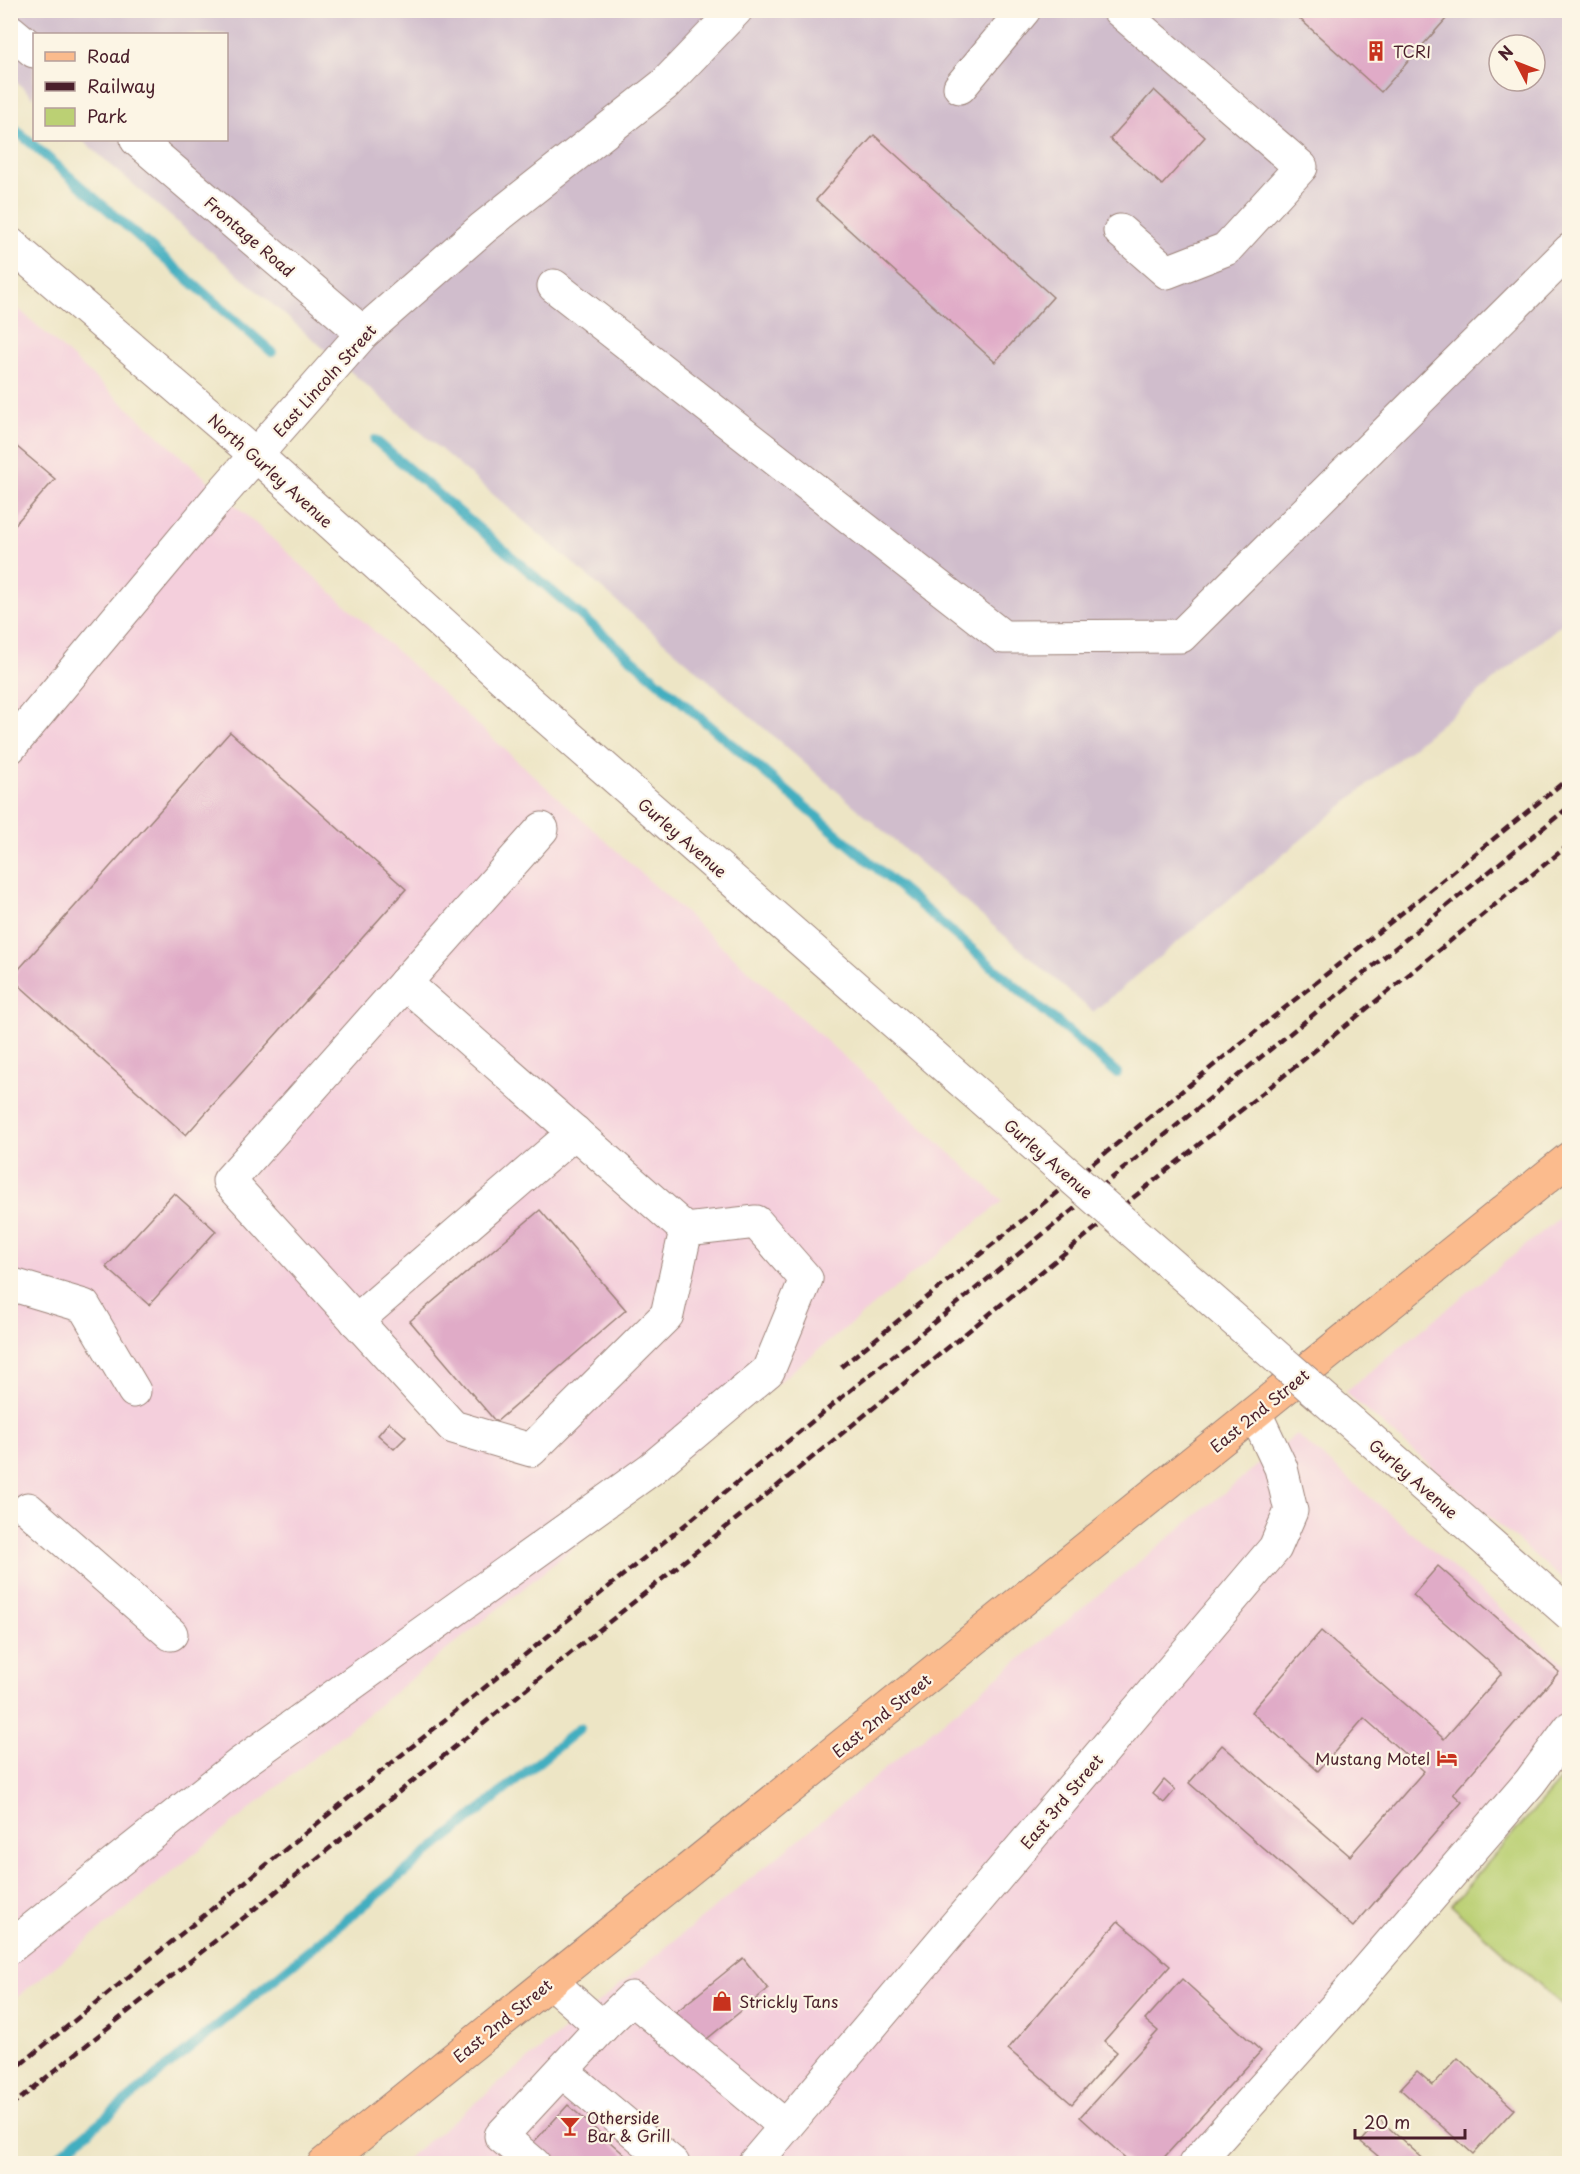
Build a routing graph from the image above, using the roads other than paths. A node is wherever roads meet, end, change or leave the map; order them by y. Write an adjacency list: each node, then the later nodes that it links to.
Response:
1 (736, 10): 12 (street, East Lincoln Street)
2 (1024, 10): 6 (street)
3 (1119, 10): 8 (street)
4 (10, 31): 5 (street)
5 (33, 50)
6 (960, 87)
7 (138, 141): 12 (street, Frontage Road)
8 (1120, 231)
9 (10, 244): 13 (street, North Gurley Avenue)
10 (1569, 250): 11 (street)
11 (554, 286)
12 (363, 333): 13 (street, East Lincoln Street)
13 (256, 455): 14 (street, North Gurley Avenue); 15 (street, East Lincoln Street)
14 (528, 701): 26 (street, Gurley Avenue, bridge)
15 (10, 747)
16 (542, 829): 17 (street)
17 (405, 983): 18 (street); 22 (street)
18 (575, 1132): 20 (street); 22 (street)
19 (1569, 1158): 24 (main road, East 2nd Street)
20 (686, 1230): 22 (street); 29 (street)
21 (10, 1284): 23 (street)
22 (356, 1320)
23 (134, 1391)
24 (1255, 1413): 30 (main road, East 2nd Street); 33 (street, East 3rd Street)
25 (28, 1509): 27 (street)
26 (1569, 1614)
27 (171, 1634)
28 (1569, 1728): 38 (street)
29 (10, 1947)
30 (550, 1981): 31 (street); 34 (main road, East 2nd Street)
31 (602, 2027): 32 (street); 33 (street)
32 (562, 2071): 35 (street); 36 (street)
33 (785, 2126): 37 (street, East 3rd Street)
34 (324, 2163)
35 (534, 2163)
36 (673, 2163)
37 (754, 2163)
38 (1195, 2163)

